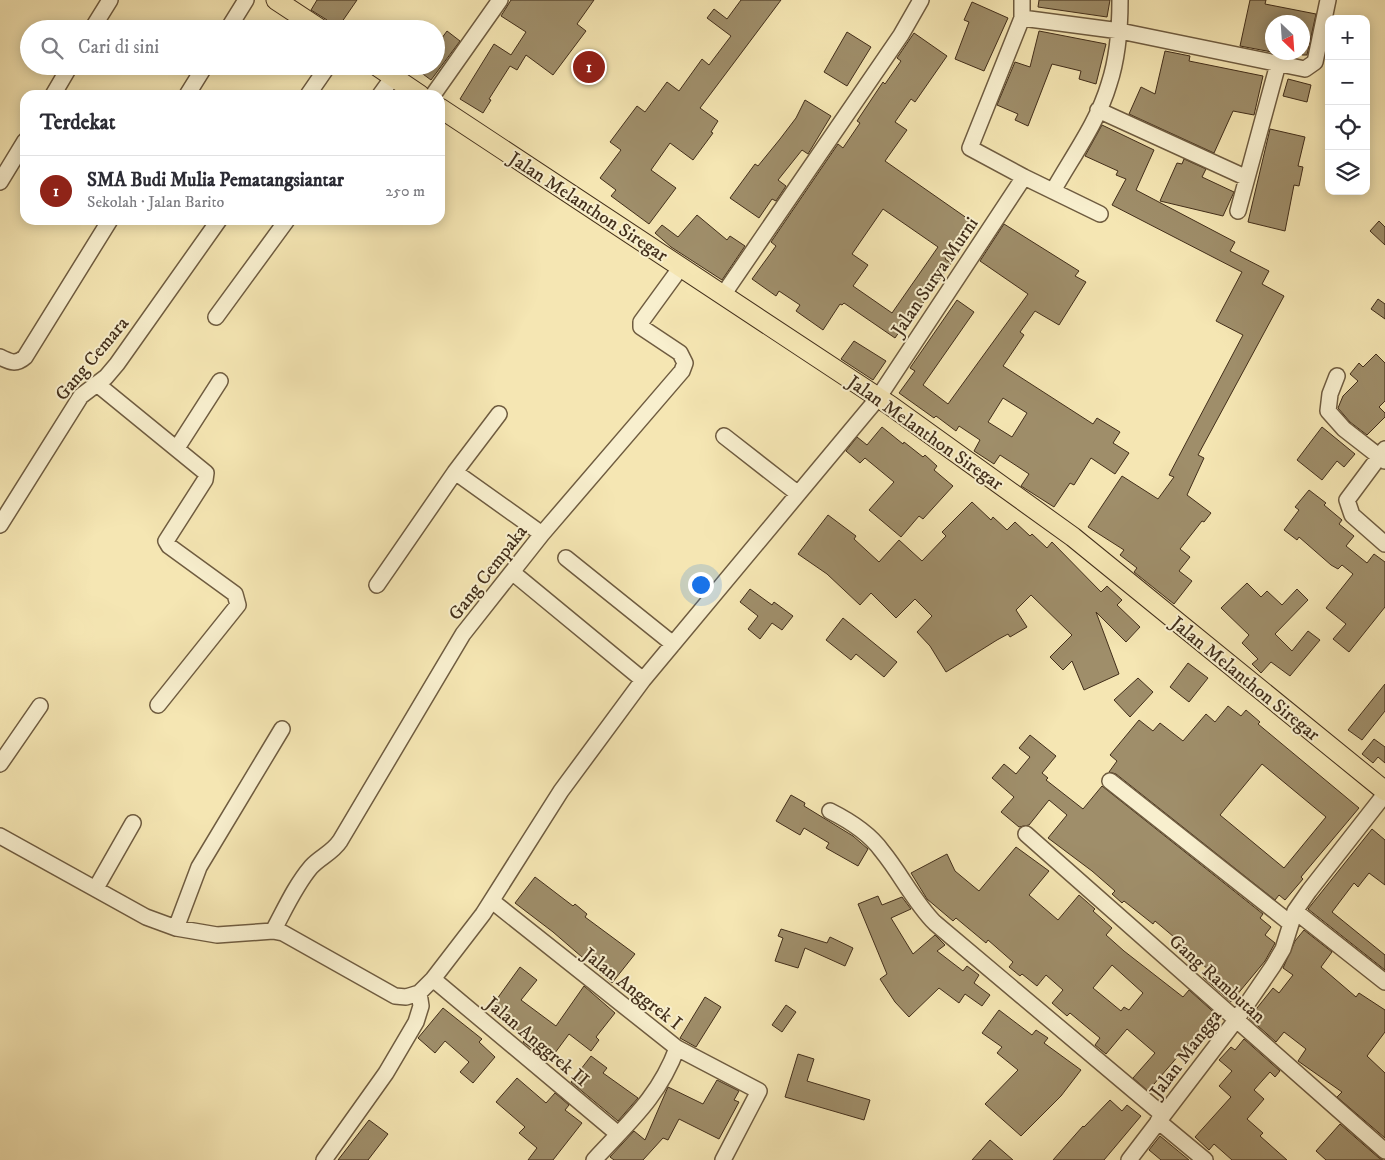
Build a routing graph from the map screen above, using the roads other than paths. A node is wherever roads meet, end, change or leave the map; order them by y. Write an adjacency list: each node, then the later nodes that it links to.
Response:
1 (110, 0): 11 (street)
2 (246, 0): 12 (street)
3 (276, 0): 9 (main road)
4 (500, 0): 26 (street)
5 (921, 0): 40 (street)
6 (1022, 0): 10 (street)
7 (1120, 0): 14 (street)
8 (1328, 0): 15 (street)
9 (296, 5): 13 (main road)
10 (1022, 18): 14 (street); 30 (street)
11 (98, 20)
12 (234, 20)
13 (311, 20)
14 (1120, 31): 15 (street); 27 (street)
15 (1278, 64): 31 (street)
16 (64, 75): 21 (street)
17 (199, 75): 22 (street)
18 (322, 75): 23 (street)
19 (390, 75): 20 (main road)
20 (393, 77): 24 (street); 25 (main road)
21 (55, 90)
22 (190, 90)
23 (311, 90)
24 (384, 90)
25 (412, 90)
26 (437, 90)
27 (1098, 110): 31 (street); 33 (street)
28 (445, 111): 39 (main road, Jalan Melanthon Siregar)
29 (20, 149): 32 (street)
30 (1024, 177): 33 (street); 46 (street, Jalan Surya Murni)
31 (1247, 178): 34 (street)
32 (0, 182)
33 (1053, 191): 35 (street)
34 (1238, 212)
35 (1100, 214)
36 (107, 225): 42 (street)
37 (215, 225): 45 (street, Gang Cemara)
38 (284, 225): 41 (street)
39 (681, 267): 40 (main road, Jalan Melanthon Siregar); 54 (street, Gang Cempaka)
40 (723, 295): 46 (main road, Jalan Melanthon Siregar)
41 (216, 316)
42 (0, 357)
43 (1337, 376): 50 (street)
44 (220, 381): 49 (street)
45 (97, 384): 49 (street); 53 (street, Gang Cemara)
46 (878, 398): 52 (street, Jalan Surya Murni); 66 (main road, Jalan Melanthon Siregar)
47 (499, 414): 51 (street)
48 (724, 436): 52 (street)
49 (177, 448): 61 (street)
50 (1383, 456): 55 (street)
51 (455, 472): 54 (street); 58 (street)
52 (797, 493): 59 (street, Jalan Surya Murni)
53 (2, 518)
54 (542, 534): 57 (street, Gang Cempaka)
55 (1385, 544)
56 (566, 558): 59 (street)
57 (512, 572): 60 (street); 75 (street, Gang Cempaka)
58 (377, 585)
59 (673, 644): 60 (street, Jalan Surya Murni)
60 (643, 680): 72 (street, Jalan Surya Murni)
61 (158, 705)
62 (40, 706): 64 (street)
63 (282, 729): 74 (street)
64 (0, 764)
65 (1110, 781): 73 (street)
66 (1385, 793): 73 (street, Jalan Mangga)
67 (830, 811): 81 (street)
68 (133, 823): 71 (street)
69 (1026, 834): 79 (street, Gang Rambutan)
70 (0, 836): 71 (street)
71 (96, 888): 74 (street)
72 (492, 901): 76 (street, Jalan Surya Murni); 80 (street, Jalan Anggrek I)
73 (1293, 917): 77 (street); 79 (street, Jalan Mangga)
74 (176, 928): 75 (street)
75 (273, 931): 78 (street)
76 (433, 979): 78 (street, Jalan Surya Murni); 82 (street, Jalan Anggrek II)
77 (1385, 982)
78 (419, 993): 84 (street)
79 (1236, 1020): 81 (street, Jalan Mangga); 83 (street, Gang Rambutan)
80 (677, 1048): 82 (street); 86 (street, Jalan Anggrek I)
81 (1161, 1118): 87 (street, Jalan Mangga); 88 (street)
82 (618, 1134): 85 (street)
83 (1385, 1151)
84 (324, 1160)
85 (594, 1160)
86 (724, 1160)
87 (1130, 1160)
88 (1205, 1160)

